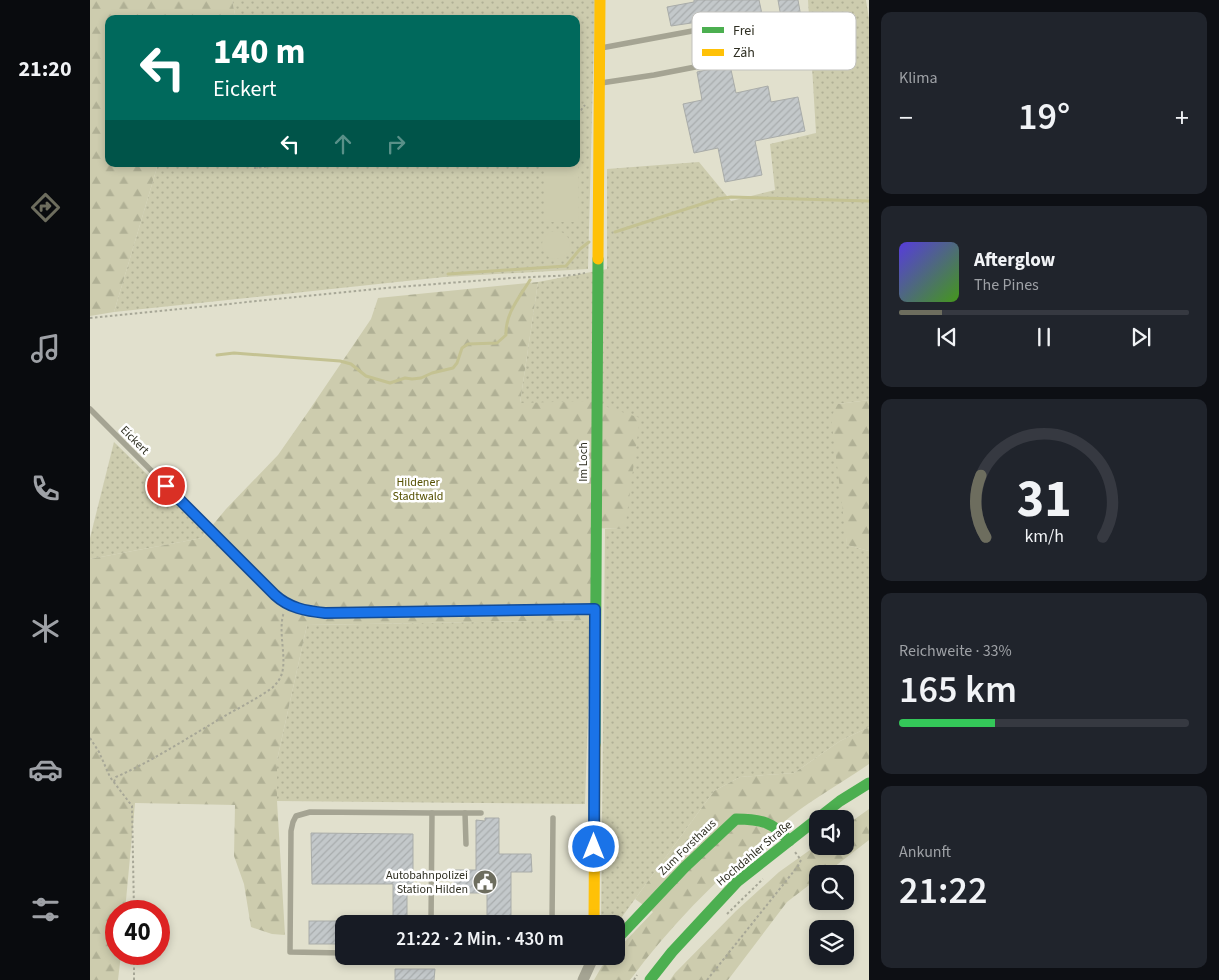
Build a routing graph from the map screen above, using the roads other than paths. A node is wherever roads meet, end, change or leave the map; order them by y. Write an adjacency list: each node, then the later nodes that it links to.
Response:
1 (600, 0): 3 (street, Im Loch)
2 (692, 31): 3 (lane)
3 (600, 49): 5 (street, Im Loch)
4 (692, 68): 5 (lane)
5 (599, 83): 7 (street, Im Loch)
6 (90, 408): 7 (lane, Eickert)
7 (595, 609): 17 (street, Im Loch)
8 (869, 783): 13 (street, Hochdahler Straße)
9 (432, 813): 10 (lane); 15 (lane); 19 (lane)
10 (466, 813): 11 (lane); 14 (lane)
11 (481, 813)
12 (553, 818): 16 (lane)
13 (789, 841): 18 (street, Zum Forsthaus); 22 (street, Hochdahler Straße)
14 (466, 844)
15 (432, 915)
16 (552, 915)
17 (594, 915)
18 (625, 930)
19 (335, 952)
20 (590, 965): 21 (street)
21 (583, 980)
22 (650, 980)

